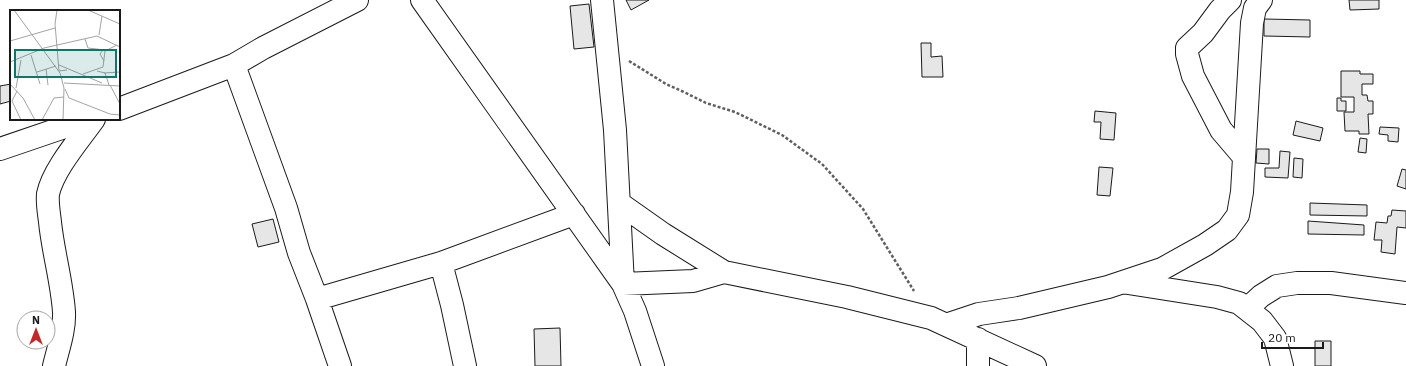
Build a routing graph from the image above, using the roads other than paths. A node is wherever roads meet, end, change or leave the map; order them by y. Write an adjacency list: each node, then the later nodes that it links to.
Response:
1 (357, 0): 6 (street)
2 (422, 0): 13 (street)
3 (602, 0): 12 (street)
4 (1230, 0): 11 (street)
5 (1261, 0): 11 (street)
6 (234, 65): 7 (street); 19 (street)
7 (120, 109)
8 (85, 120): 10 (street)
9 (93, 120): 23 (street)
10 (0, 149)
11 (1244, 157): 16 (street)
12 (619, 203): 15 (street); 17 (street)
13 (574, 214): 14 (street); 17 (street)
14 (441, 263): 19 (street); 25 (street)
15 (724, 272): 17 (street); 21 (street)
16 (1123, 282): 20 (street); 21 (street)
17 (623, 284): 26 (street)
18 (1406, 293): 20 (street)
19 (317, 300): 24 (street)
20 (1247, 309): 29 (street)
21 (936, 321): 22 (street)
22 (978, 339): 27 (street); 28 (street)
23 (54, 366)
24 (340, 366)
25 (464, 366)
26 (653, 366)
27 (978, 366)
28 (1035, 366)
29 (1282, 366)

